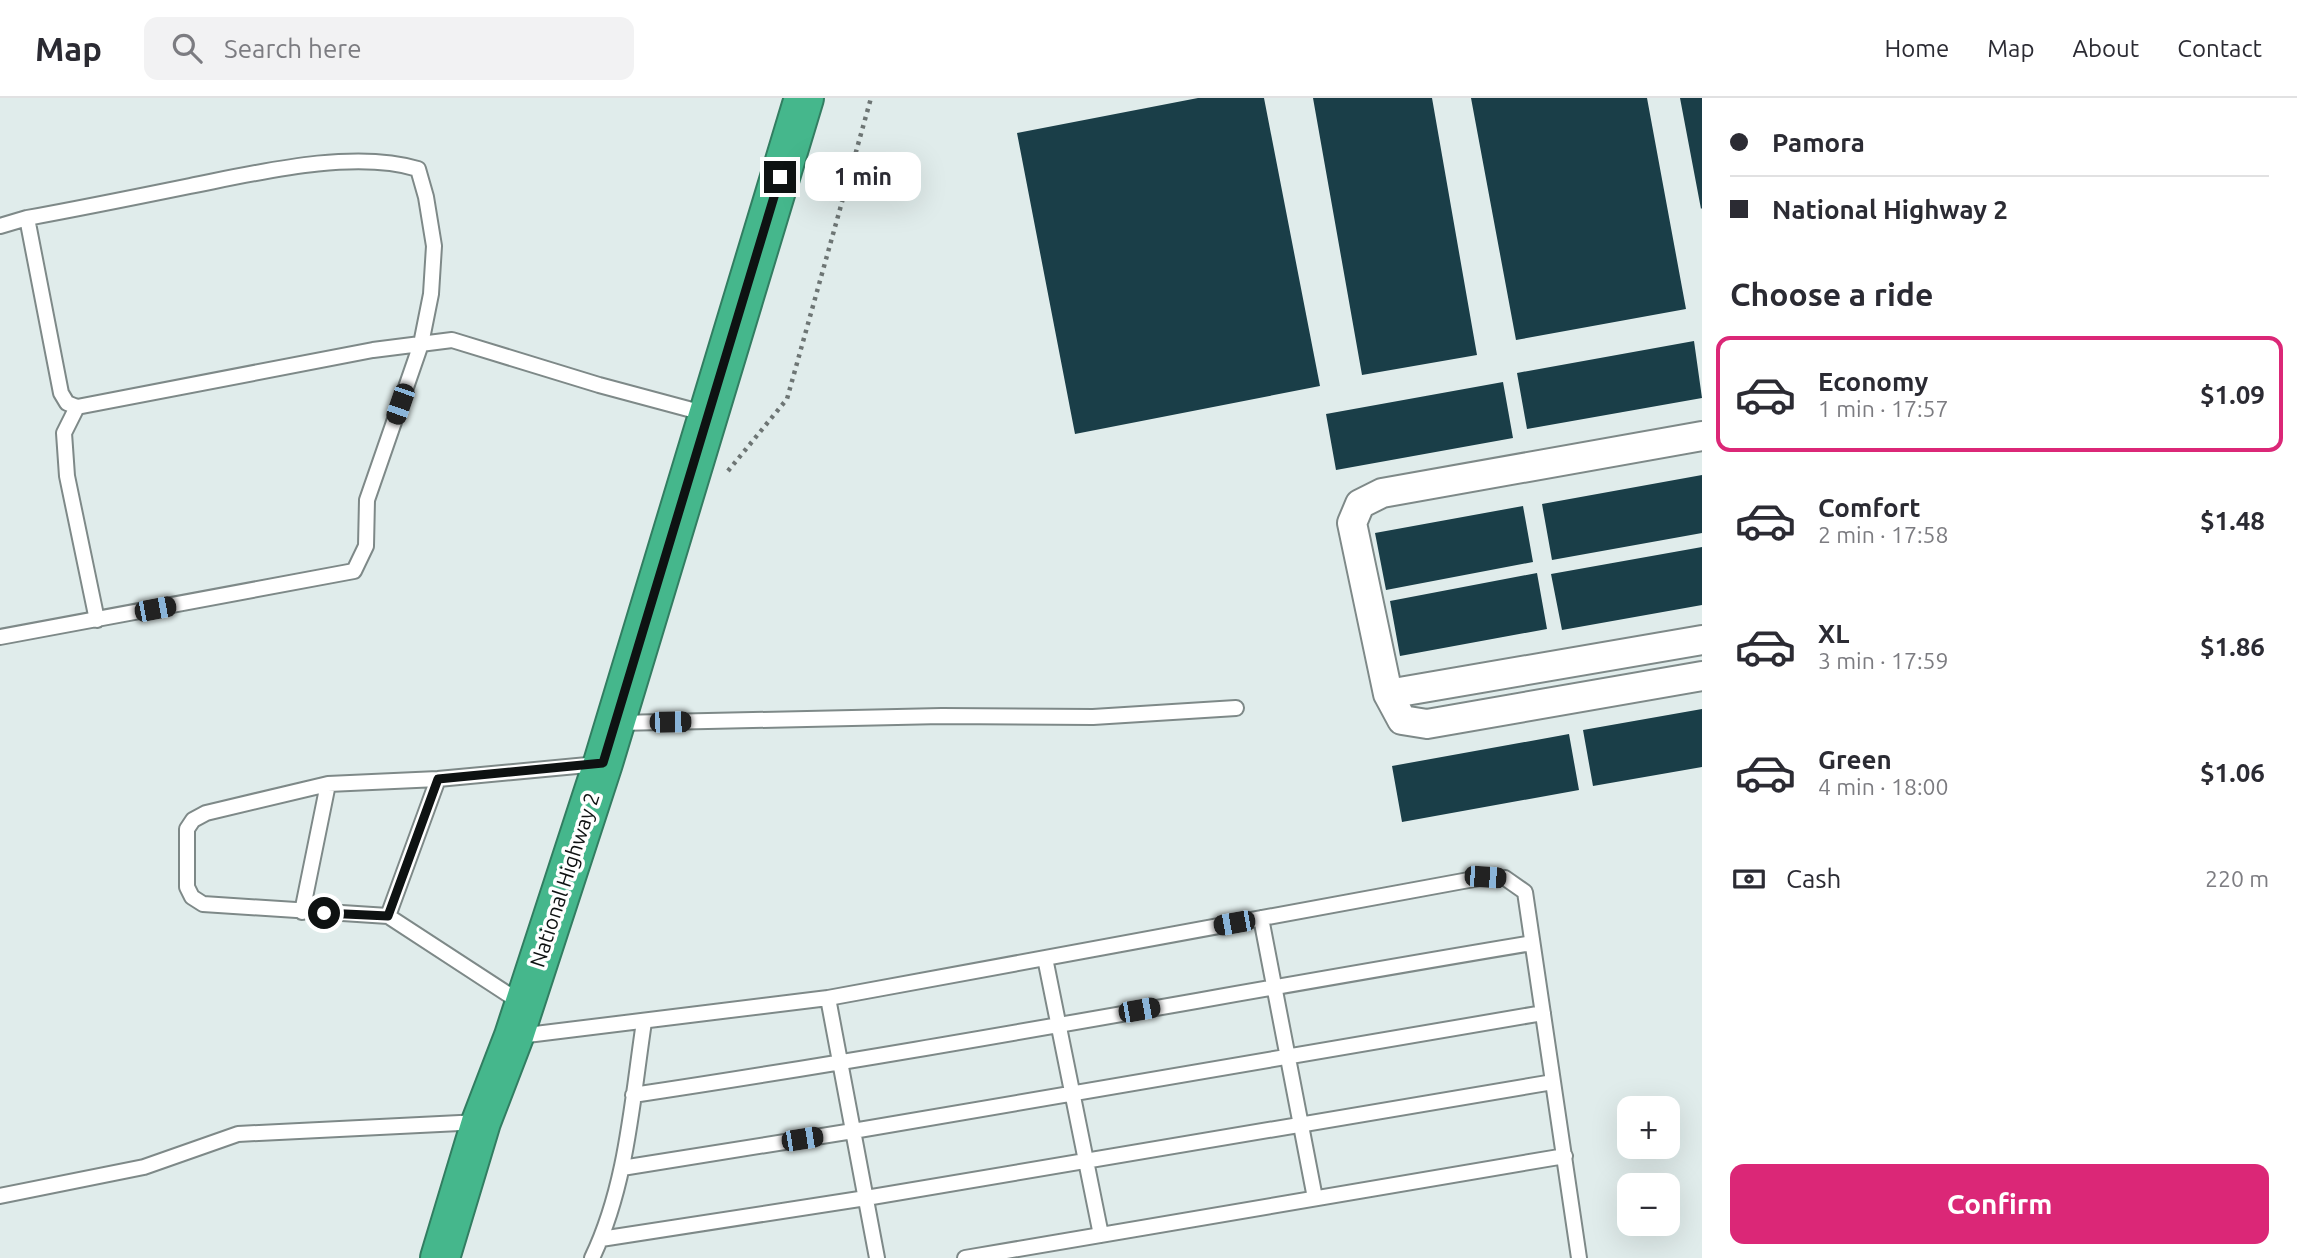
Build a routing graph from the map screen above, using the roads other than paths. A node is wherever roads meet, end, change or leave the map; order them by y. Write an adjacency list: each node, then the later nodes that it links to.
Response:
1 (804, 98): 6 (highway, National Highway 2)
2 (27, 218): 3 (lane); 4 (lane); 5 (lane)
3 (0, 226)
4 (421, 344): 5 (lane); 6 (lane); 8 (lane)
5 (77, 407): 8 (lane)
6 (709, 415): 14 (highway, National Highway 2)
7 (1702, 436): 12 (street)
8 (97, 620): 9 (lane)
9 (0, 637)
10 (1702, 640): 12 (street)
11 (1702, 676): 12 (street)
12 (1388, 694)
13 (1236, 708): 14 (lane)
14 (615, 723): 15 (highway, National Highway 2)
15 (603, 763): 16 (lane); 26 (highway, National Highway 2)
16 (438, 779): 17 (lane); 19 (lane)
17 (328, 784): 18 (lane); 18 (lane)
18 (302, 912): 19 (lane)
19 (388, 916): 26 (lane)
20 (1261, 918): 21 (lane); 22 (lane); 23 (lane)
21 (1532, 943): 23 (lane); 25 (lane)
22 (1045, 958): 24 (lane); 28 (lane)
23 (1274, 986): 28 (lane); 29 (lane)
24 (828, 998): 27 (lane); 30 (lane)
25 (1543, 1013): 29 (lane); 31 (lane)
26 (519, 1021): 27 (lane); 34 (highway, National Highway 2)
27 (644, 1022): 33 (lane)
28 (1058, 1024): 30 (lane); 32 (lane)
29 (1287, 1056): 32 (lane); 35 (lane)
30 (841, 1064): 33 (lane); 36 (lane)
31 (1553, 1082): 35 (lane); 37 (lane)
32 (1073, 1093): 36 (lane); 38 (lane)
33 (633, 1095): 39 (lane)
34 (481, 1122): 40 (lane); 45 (highway, National Highway 2)
35 (1301, 1125): 38 (lane); 42 (lane)
36 (853, 1131): 39 (lane); 41 (lane)
37 (1565, 1156): 42 (lane); 49 (lane)
38 (1086, 1161): 41 (lane); 43 (lane)
39 (622, 1168): 44 (lane)
40 (0, 1196)
41 (866, 1198): 44 (lane); 47 (lane)
42 (1315, 1198): 43 (lane)
43 (1101, 1235): 48 (lane)
44 (601, 1239): 46 (lane)
45 (440, 1258)
46 (592, 1258)
47 (877, 1258)
48 (965, 1258)
49 (1580, 1258)

